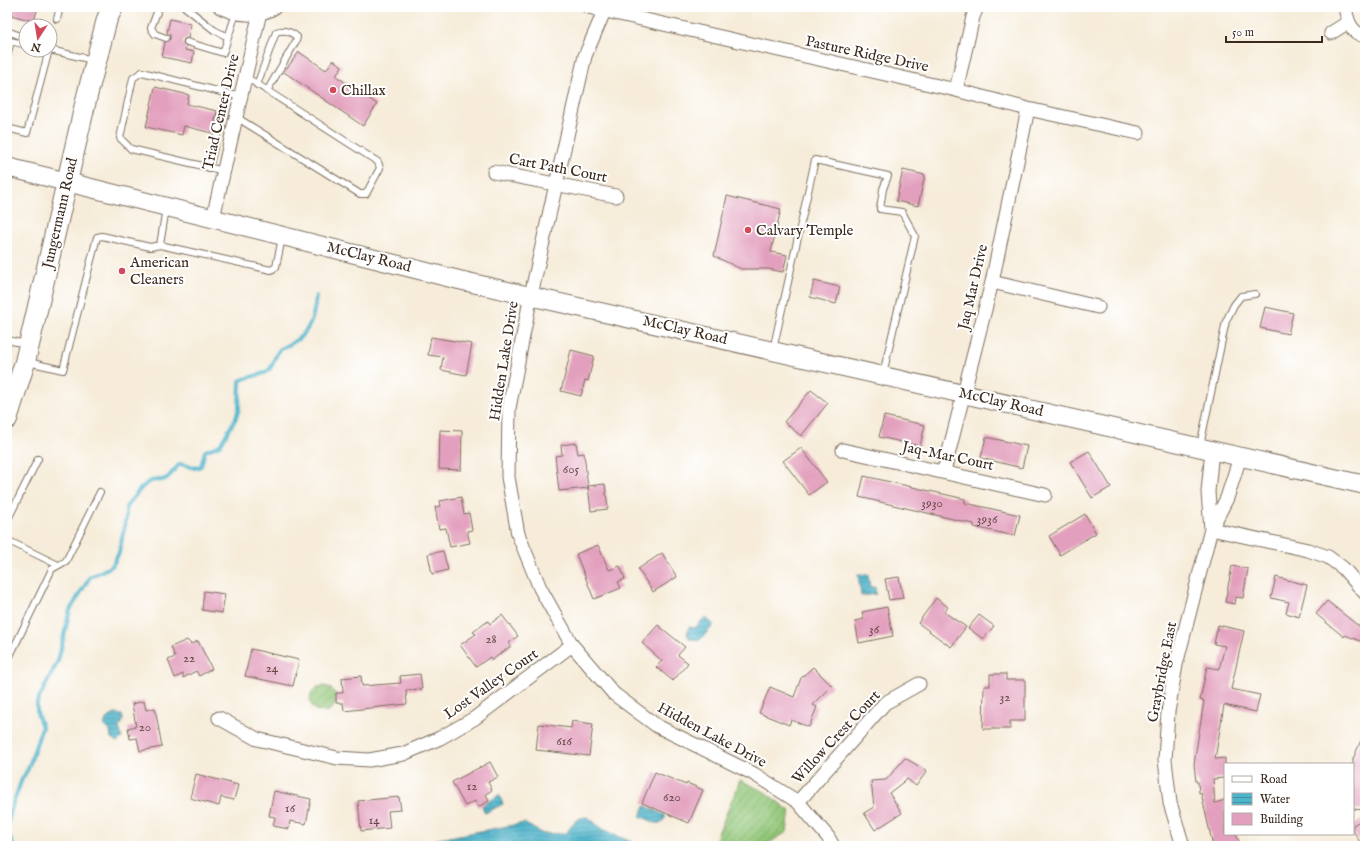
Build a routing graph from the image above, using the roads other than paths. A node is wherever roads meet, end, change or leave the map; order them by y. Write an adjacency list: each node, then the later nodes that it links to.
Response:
1 (60, 7): 13 (lane)
2 (112, 7): 26 (main road, Jungermann Road)
3 (159, 7): 20 (lane)
4 (185, 7): 18 (lane)
5 (220, 7): 11 (street)
6 (275, 7): 12 (street)
7 (588, 7): 10 (street, Pasture Ridge Drive)
8 (977, 7): 30 (street)
9 (1345, 7): 14 (street)
10 (604, 9): 30 (street, Pasture Ridge Drive); 42 (street, Hidden Lake Drive)
11 (236, 10): 12 (street); 18 (lane)
12 (260, 12): 27 (street, Triad Center Drive)
13 (57, 18)
14 (1347, 23): 16 (street); 19 (street)
15 (7, 31): 17 (lane)
16 (1331, 33)
17 (18, 35)
18 (228, 36): 22 (lane)
19 (1365, 36)
20 (166, 38)
21 (9, 41): 24 (lane)
22 (187, 42)
23 (58, 52): 26 (lane)
24 (7, 57)
25 (47, 58): 35 (lane)
26 (96, 61): 41 (main road, Jungermann Road)
27 (246, 77): 28 (lane); 32 (street, Triad Center Drive)
28 (257, 85): 29 (lane); 29 (lane)
29 (267, 90): 34 (lane)
30 (956, 90): 33 (street, Pasture Ridge Drive)
31 (227, 93): 32 (lane); 38 (lane); 38 (lane)
32 (241, 97): 34 (street, Triad Center Drive)
33 (1028, 110): 36 (street, Pasture Ridge Drive); 48 (street, Jaq Mar Drive)
34 (236, 117): 39 (street, Triad Center Drive)
35 (7, 128)
36 (1138, 133)
37 (7, 168): 41 (main road, McClay Road)
38 (209, 168): 39 (lane)
39 (224, 171): 45 (street, Triad Center Drive)
40 (494, 172): 42 (street, Cart Path Court)
41 (67, 182): 44 (main road, McClay Road); 54 (main road, Jungermann Road)
42 (557, 184): 43 (street, Cart Path Court); 50 (street, Hidden Lake Drive)
43 (616, 196)
44 (166, 207): 45 (main road, McClay Road); 47 (lane)
45 (213, 218): 46 (main road, McClay Road)
46 (283, 236): 47 (lane); 50 (main road, McClay Road)
47 (160, 244): 54 (lane)
48 (992, 282): 51 (street); 56 (street, Jaq Mar Drive)
49 (1256, 294): 58 (lane)
50 (530, 295): 53 (main road, McClay Road); 71 (street, Hidden Lake Drive)
51 (1098, 307)
52 (7, 340): 54 (lane)
53 (773, 350): 55 (main road, McClay Road); 55 (lane)
54 (27, 353): 57 (main road, Jungermann Road)
55 (883, 375): 56 (main road, McClay Road)
56 (964, 394): 58 (main road, McClay Road); 62 (street, Jaq Mar Drive)
57 (8, 410)
58 (1206, 449): 60 (main road, McClay Road); 67 (street, Graybridge East)
59 (843, 450): 62 (street, Jaq-Mar Court)
60 (1240, 457): 63 (main road, McClay Road); 67 (street, Graybridge East)
61 (38, 459): 66 (lane)
62 (944, 471): 65 (street, Jaq-Mar Court)
63 (1365, 485)
64 (100, 492): 69 (lane)
65 (1045, 495)
66 (7, 521)
67 (1211, 529): 70 (street); 77 (street, Graybridge East)
68 (7, 540): 69 (lane)
69 (58, 565): 72 (lane)
70 (1365, 593)
71 (572, 645): 74 (street, Lost Valley Court); 75 (street, Hidden Lake Drive)
72 (7, 662)
73 (919, 684): 75 (street, Willow Crest Court)
74 (219, 718)
75 (798, 802): 76 (street, Hidden Lake Drive)
76 (833, 846)
77 (1183, 846)

